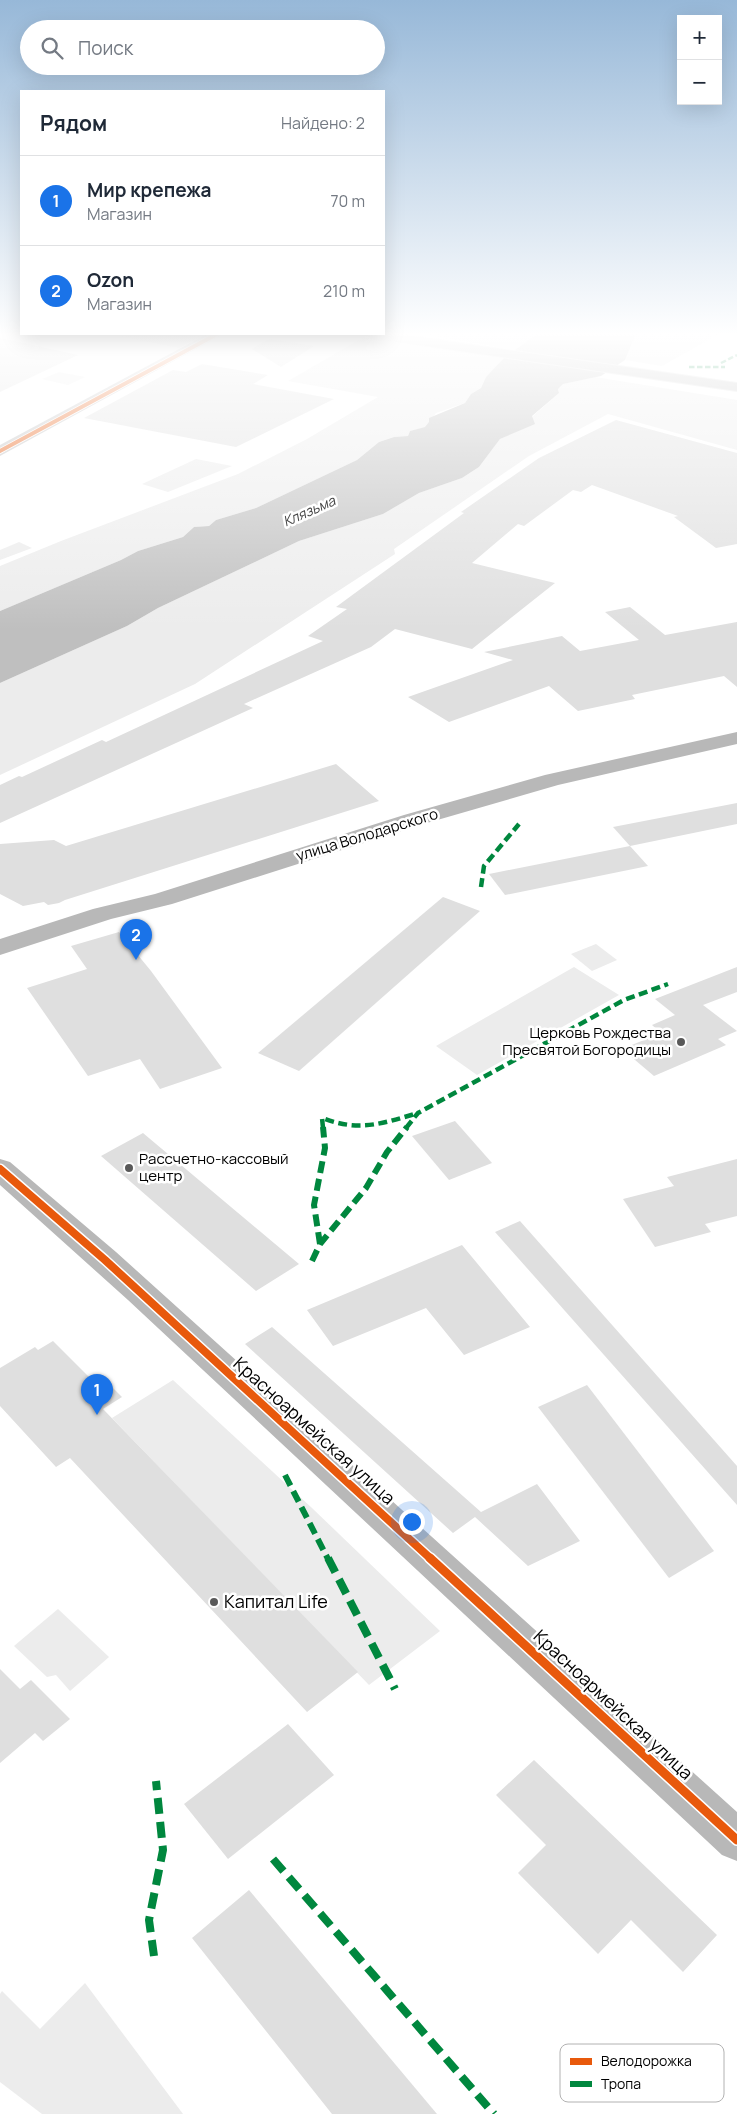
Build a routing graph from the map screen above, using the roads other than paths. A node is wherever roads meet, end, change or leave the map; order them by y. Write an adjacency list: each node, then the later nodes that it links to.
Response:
1 (34, 433): 2 (street)
2 (0, 451)
3 (737, 738): 4 (main road, улица Володарского)
4 (0, 947)
5 (0, 1170): 6 (main road, Красноармейская улица)
6 (737, 1840)

